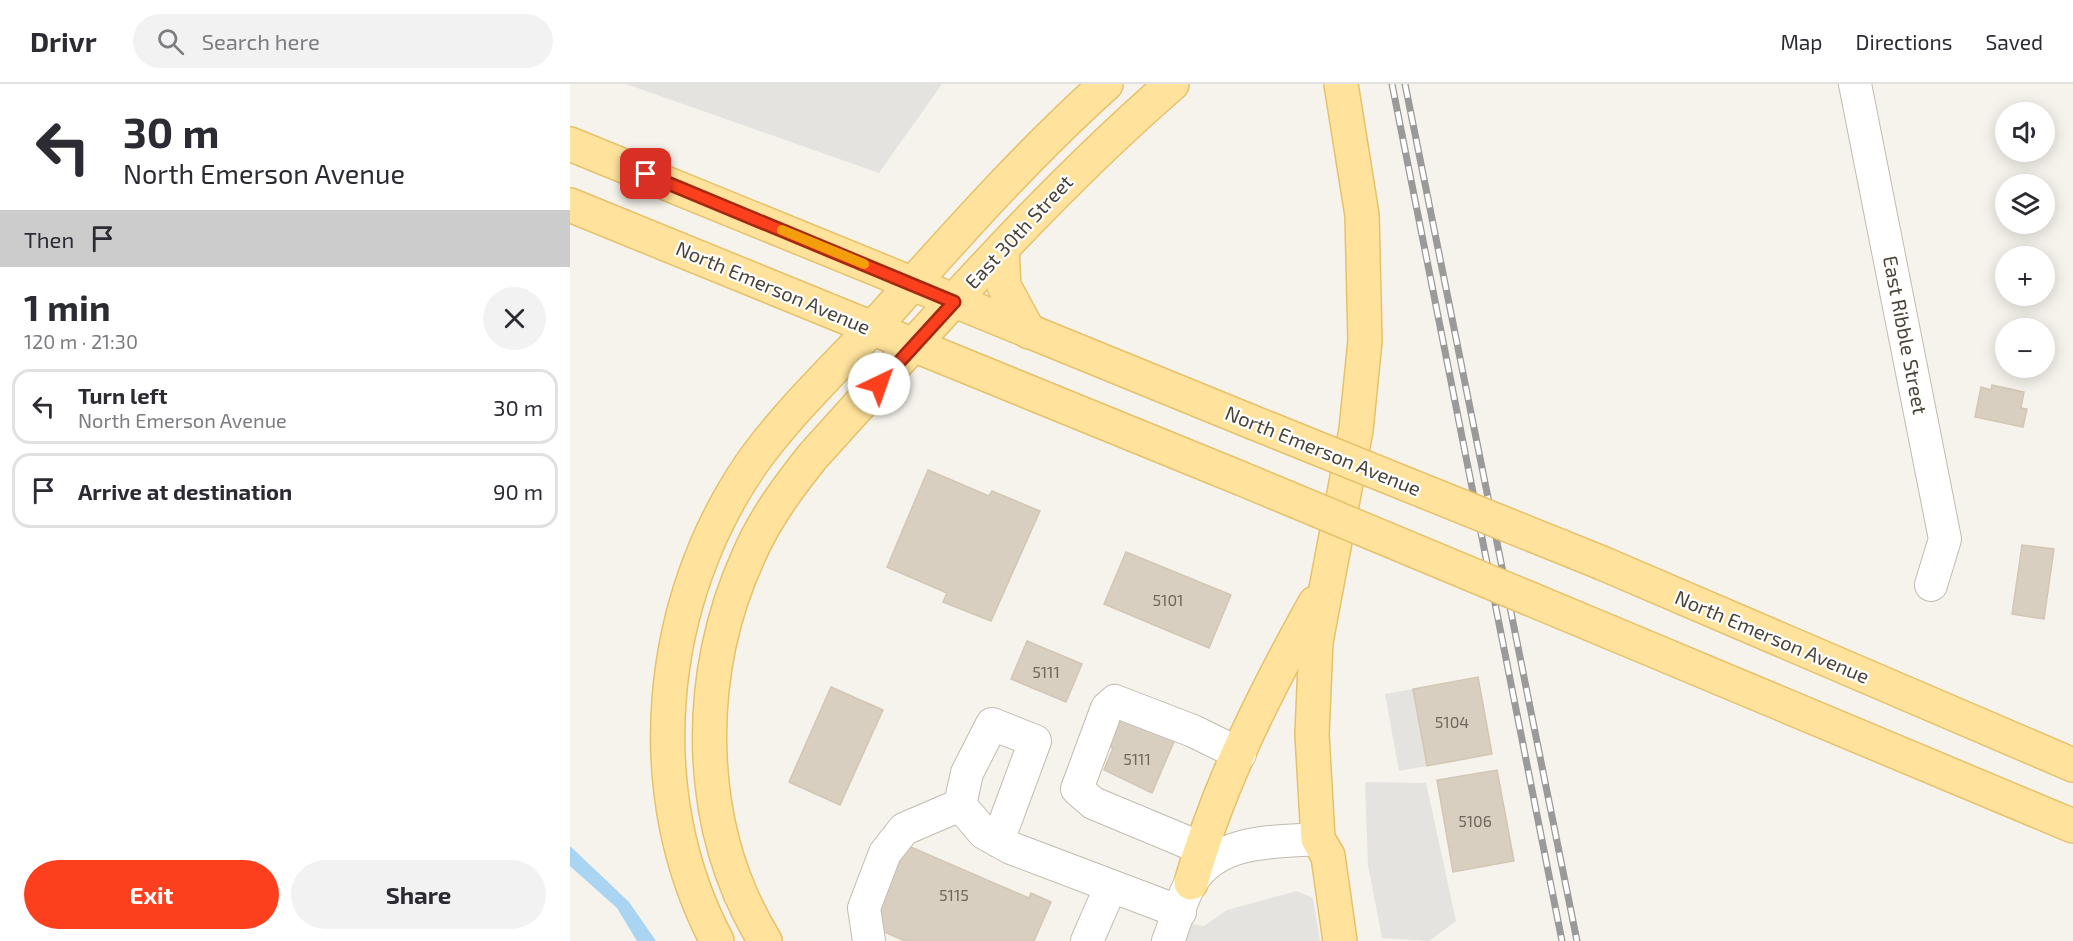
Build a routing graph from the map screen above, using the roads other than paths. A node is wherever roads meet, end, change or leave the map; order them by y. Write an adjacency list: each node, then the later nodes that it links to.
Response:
1 (1106, 84): 8 (main road)
2 (1172, 84): 7 (main road, East 30th Street)
3 (1341, 84): 13 (main road)
4 (1855, 84): 14 (street, East Ribble Street)
5 (570, 144): 8 (main road, North Emerson Avenue)
6 (570, 205): 10 (main road, North Emerson Avenue)
7 (1002, 249): 9 (main road, East 30th Street); 11 (main road)
8 (912, 284): 9 (main road, North Emerson Avenue); 10 (main road)
9 (954, 302): 11 (main road, North Emerson Avenue); 12 (main road, East 30th Street)
10 (871, 329): 12 (main road, North Emerson Avenue); 24 (main road)
11 (1029, 332): 16 (main road, North Emerson Avenue, bridge)
12 (913, 346): 18 (main road, North Emerson Avenue, bridge); 25 (main road, East 30th Street)
13 (1330, 575): 15 (main road); 19 (main road)
14 (1931, 585)
15 (1240, 754): 21 (main road); 21 (street)
16 (2073, 765)
17 (960, 805): 20 (street); 20 (street); 26 (street)
18 (2073, 826)
19 (1318, 839): 23 (street); 29 (main road)
20 (998, 841): 22 (street)
21 (1201, 848): 23 (main road)
22 (1111, 886): 23 (street); 27 (street)
23 (1185, 897): 28 (street)
24 (717, 941)
25 (765, 941)
26 (869, 941)
27 (1087, 941)
28 (1168, 941)
29 (1340, 941)

